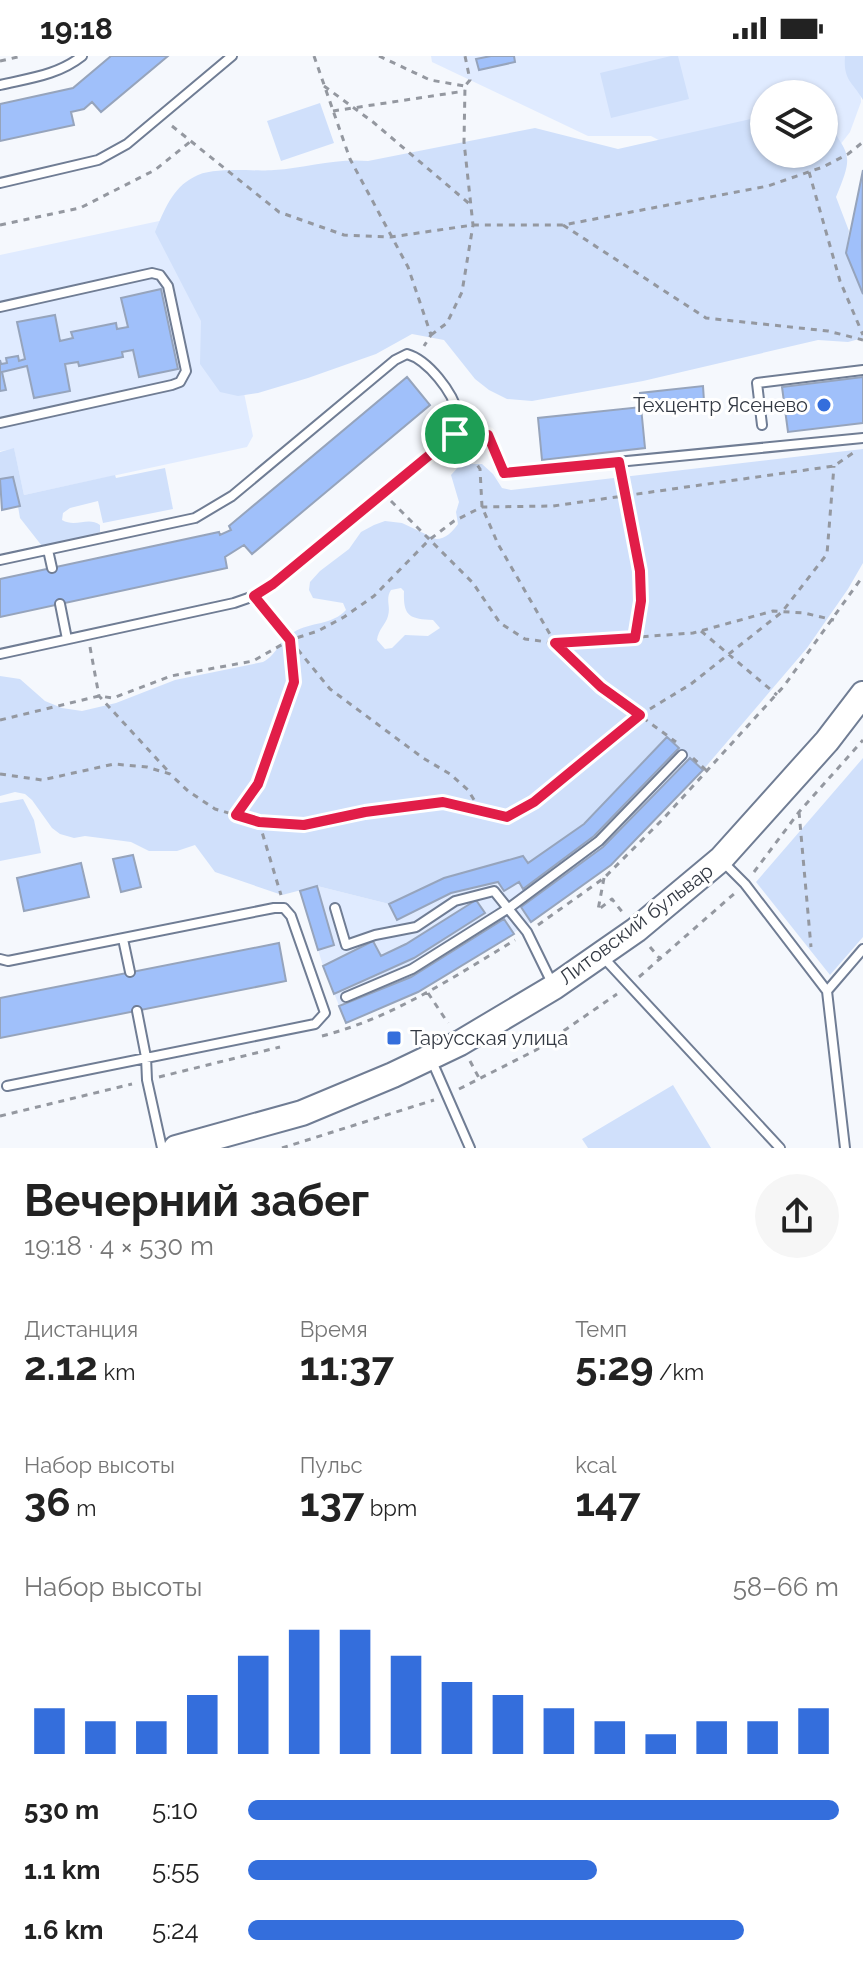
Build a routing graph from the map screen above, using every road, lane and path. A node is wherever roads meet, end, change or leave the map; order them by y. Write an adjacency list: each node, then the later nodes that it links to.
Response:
1 (22, 56): 7 (path)
2 (82, 56): 8 (lane)
3 (232, 56): 12 (lane)
4 (314, 56): 9 (path)
5 (379, 56): 10 (path)
6 (465, 56): 10 (path)
7 (0, 61)
8 (0, 85)
9 (324, 86): 11 (path); 17 (path)
10 (465, 88): 11 (path); 17 (path)
11 (333, 111): 21 (path)
12 (159, 116): 13 (path); 16 (lane)
13 (191, 141): 18 (path); 21 (path)
14 (863, 142): 15 (path)
15 (809, 172): 20 (path); 24 (path)
16 (0, 183)
17 (472, 206): 19 (path)
18 (0, 225)
19 (473, 225): 20 (path); 21 (path); 23 (path)
20 (563, 225): 24 (path)
21 (391, 237): 23 (path)
22 (0, 307): 27 (lane)
23 (431, 335): 25 (path)
24 (863, 337)
25 (418, 357): 29 (lane); 38 (lane)
26 (863, 370): 28 (lane)
27 (0, 423)
28 (762, 425)
29 (455, 434): 32 (lane); 34 (lane); 36 (path)
30 (863, 438): 32 (lane)
31 (863, 446): 33 (path)
32 (619, 462): 35 (path)
33 (834, 466): 35 (path); 43 (path)
34 (383, 493): 37 (path); 41 (lane)
35 (624, 495): 36 (path); 47 (path)
36 (482, 507): 37 (path); 50 (path)
37 (429, 540): 49 (path); 50 (path)
38 (48, 550): 39 (lane); 40 (lane)
39 (0, 560)
40 (52, 568)
41 (254, 596): 46 (lane); 49 (path)
42 (60, 604): 48 (lane)
43 (782, 612): 44 (path); 45 (path); 51 (path)
44 (834, 620)
45 (701, 631): 47 (path); 51 (path)
46 (89, 635): 48 (lane); 55 (path)
47 (635, 638): 50 (path)
48 (67, 639): 52 (lane)
49 (290, 640): 55 (path); 65 (path); 67 (path)
50 (555, 643): 56 (path)
51 (729, 653): 54 (path); 56 (path)
52 (0, 654)
53 (863, 694): 69 (main road, Литовский бульвар)
54 (777, 695)
55 (99, 696): 57 (path); 64 (path)
56 (640, 715): 58 (path); 65 (path)
57 (0, 720)
58 (677, 743)
59 (863, 748): 60 (path)
60 (855, 749)
61 (685, 754): 62 (path); 72 (lane)
62 (707, 771)
63 (0, 774): 64 (path)
64 (170, 774): 67 (path)
65 (479, 808): 68 (path)
66 (799, 812): 78 (path)
67 (236, 815): 68 (path)
68 (259, 822): 70 (path)
69 (721, 859): 75 (main road, Литовский бульвар); 78 (lane)
70 (284, 908): 73 (lane); 83 (lane)
71 (335, 908): 72 (lane)
72 (509, 908): 79 (lane); 81 (lane)
73 (123, 939): 76 (lane); 77 (lane)
74 (863, 949): 80 (lane)
75 (601, 955): 79 (main road, Литовский бульвар); 89 (lane)
76 (0, 959)
77 (130, 972)
78 (813, 974): 80 (lane)
79 (554, 987): 84 (main road, Литовский бульвар)
80 (827, 991): 90 (lane)
81 (346, 997)
82 (137, 1011): 83 (lane)
83 (146, 1057): 85 (lane); 86 (lane)
84 (430, 1059): 87 (main road, Литовский бульвар); 88 (lane)
85 (7, 1086)
86 (162, 1148)
87 (176, 1148)
88 (470, 1148)
89 (780, 1148)
90 (845, 1148)

